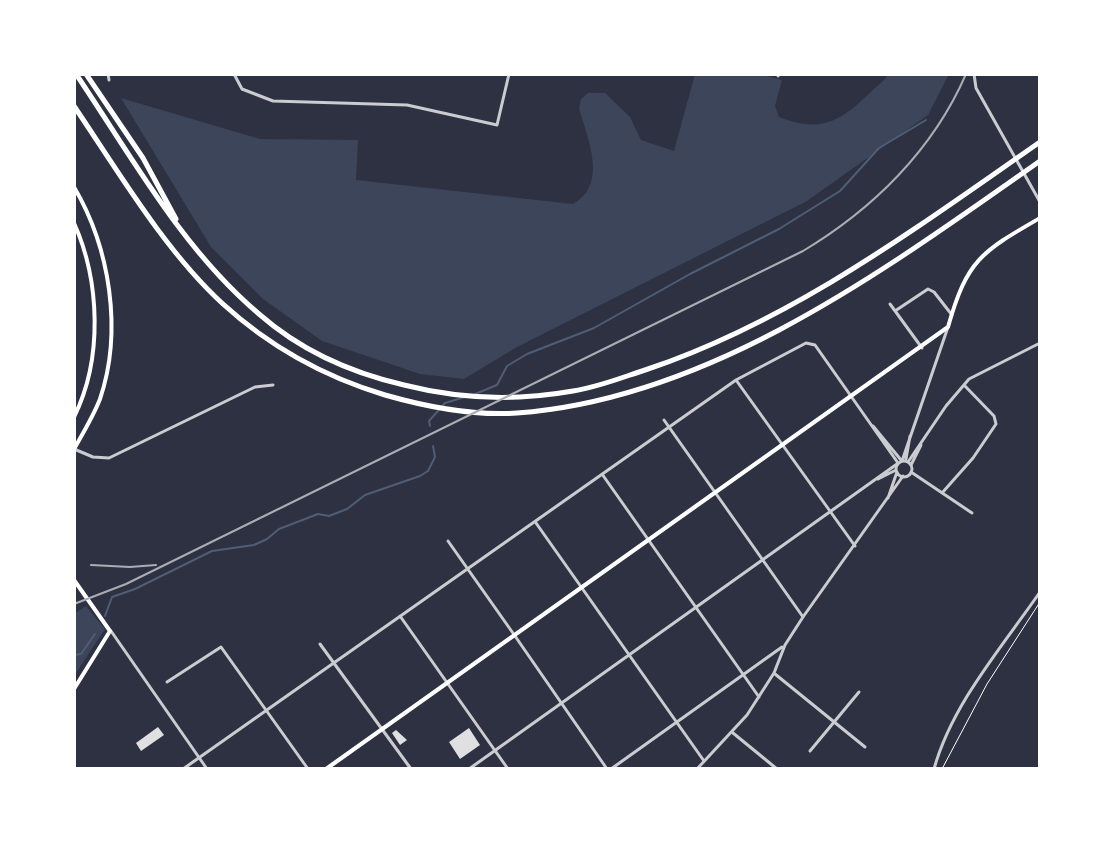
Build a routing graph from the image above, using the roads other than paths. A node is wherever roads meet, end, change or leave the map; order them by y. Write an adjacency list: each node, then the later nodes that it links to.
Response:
1 (76, 74): 14 (highway)
2 (86, 74): 14 (highway)
3 (234, 74): 6 (street)
4 (502, 74): 6 (street)
5 (974, 74): 11 (street)
6 (509, 75)
7 (76, 109): 9 (highway)
8 (1040, 142): 14 (highway)
9 (1040, 161)
10 (74, 187): 29 (main road)
11 (1040, 202)
12 (1040, 218): 17 (main road)
13 (74, 223): 25 (main road)
14 (188, 241)
15 (890, 304): 16 (street)
16 (895, 311): 17 (street); 20 (street)
17 (952, 315): 18 (main road)
18 (948, 327): 20 (main road); 30 (street)
19 (1040, 343): 23 (street)
20 (922, 348): 24 (main road)
21 (736, 380): 24 (street); 27 (street); 28 (street)
22 (273, 385): 29 (street)
23 (964, 385): 30 (street); 36 (street)
24 (853, 397): 28 (main road); 30 (street)
25 (74, 417)
26 (664, 420): 27 (street)
27 (669, 427): 33 (street); 37 (street)
28 (784, 446): 37 (main road); 39 (street)
29 (74, 449)
30 (903, 463): 31 (street); 32 (street); 35 (street)
31 (896, 471): 34 (street); 35 (street); 38 (street)
32 (911, 472): 34 (street); 36 (street)
33 (602, 473): 41 (street); 43 (street)
34 (903, 476): 38 (street)
35 (878, 479): 39 (street)
36 (942, 493): 40 (street)
37 (716, 494): 43 (main road); 45 (street)
38 (888, 498): 44 (street)
39 (830, 513): 44 (street); 45 (street)
40 (972, 513)
41 (535, 521): 46 (street); 48 (street)
42 (448, 541): 46 (street)
43 (649, 541): 48 (main road); 50 (street)
44 (855, 546): 52 (street)
45 (764, 561): 50 (street); 52 (street)
46 (467, 569): 51 (street); 54 (street)
47 (74, 577): 53 (main road)
48 (582, 588): 54 (main road); 57 (street)
49 (1040, 592): 87 (street)
50 (696, 607): 57 (street); 60 (street)
51 (400, 616): 58 (street); 62 (street)
52 (803, 617): 56 (street)
53 (110, 631): 63 (main road); 75 (street)
54 (515, 636): 62 (main road); 66 (street)
55 (320, 644): 58 (street)
56 (785, 645): 59 (street); 60 (street)
57 (629, 654): 66 (street); 69 (street)
58 (334, 663): 67 (street); 70 (street)
59 (774, 673): 65 (street); 68 (street)
60 (746, 675): 65 (street); 69 (street)
61 (167, 682): 67 (street)
62 (447, 683): 70 (main road); 73 (street)
63 (74, 689)
64 (859, 692): 68 (street)
65 (759, 697): 71 (street)
66 (562, 702): 73 (street); 84 (street)
67 (266, 711): 75 (street); 79 (street)
68 (835, 722): 72 (street); 74 (street)
69 (677, 723): 76 (street); 84 (street)
70 (382, 729): 80 (main road); 81 (street)
71 (732, 732): 76 (street); 86 (street)
72 (865, 747)
73 (495, 751): 82 (street); 83 (street)
74 (810, 751)
75 (199, 757): 77 (street); 78 (street)
76 (704, 761): 85 (street)
77 (183, 769)
78 (207, 769)
79 (308, 769)
80 (326, 769)
81 (411, 769)
82 (469, 769)
83 (508, 769)
84 (609, 769)
85 (697, 769)
86 (777, 769)
87 (934, 769)

